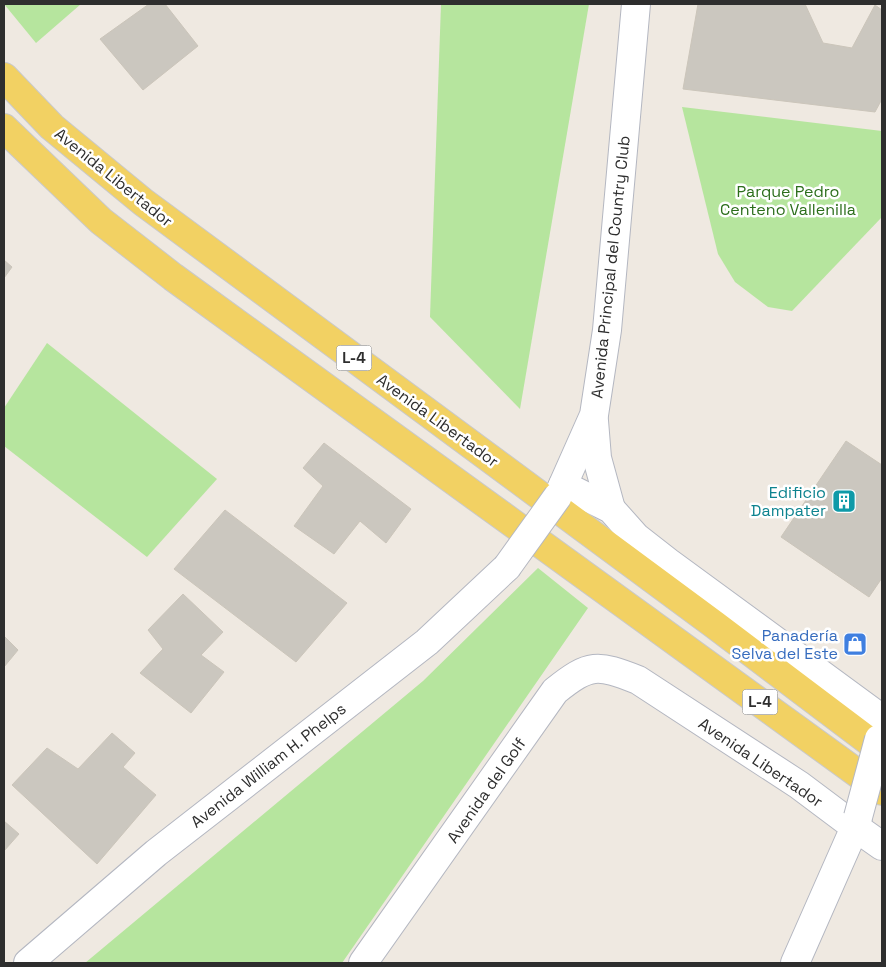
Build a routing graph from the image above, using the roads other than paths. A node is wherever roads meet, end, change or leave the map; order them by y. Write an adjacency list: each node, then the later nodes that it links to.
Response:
1 (636, 4): 4 (street, Avenida Principal del Country Club)
2 (4, 77): 9 (main road, Avenida Libertador / L-4)
3 (4, 128): 10 (main road, L-4)
4 (594, 415): 5 (street, Avenida Principal del Country Club); 6 (street)
5 (560, 490): 6 (street); 7 (street, Avenida Principal del Country Club, bridge)
6 (611, 509): 9 (street)
7 (507, 567): 13 (street, Avenida William H. Phelps)
8 (638, 680): 11 (street, Avenida Libertador); 14 (street, Avenida del Golf)
9 (881, 733): 11 (street, bridge)
10 (882, 791)
11 (857, 822): 12 (street, Avenida Libertador); 15 (street)
12 (882, 846)
13 (28, 963)
14 (363, 963)
15 (794, 963)

